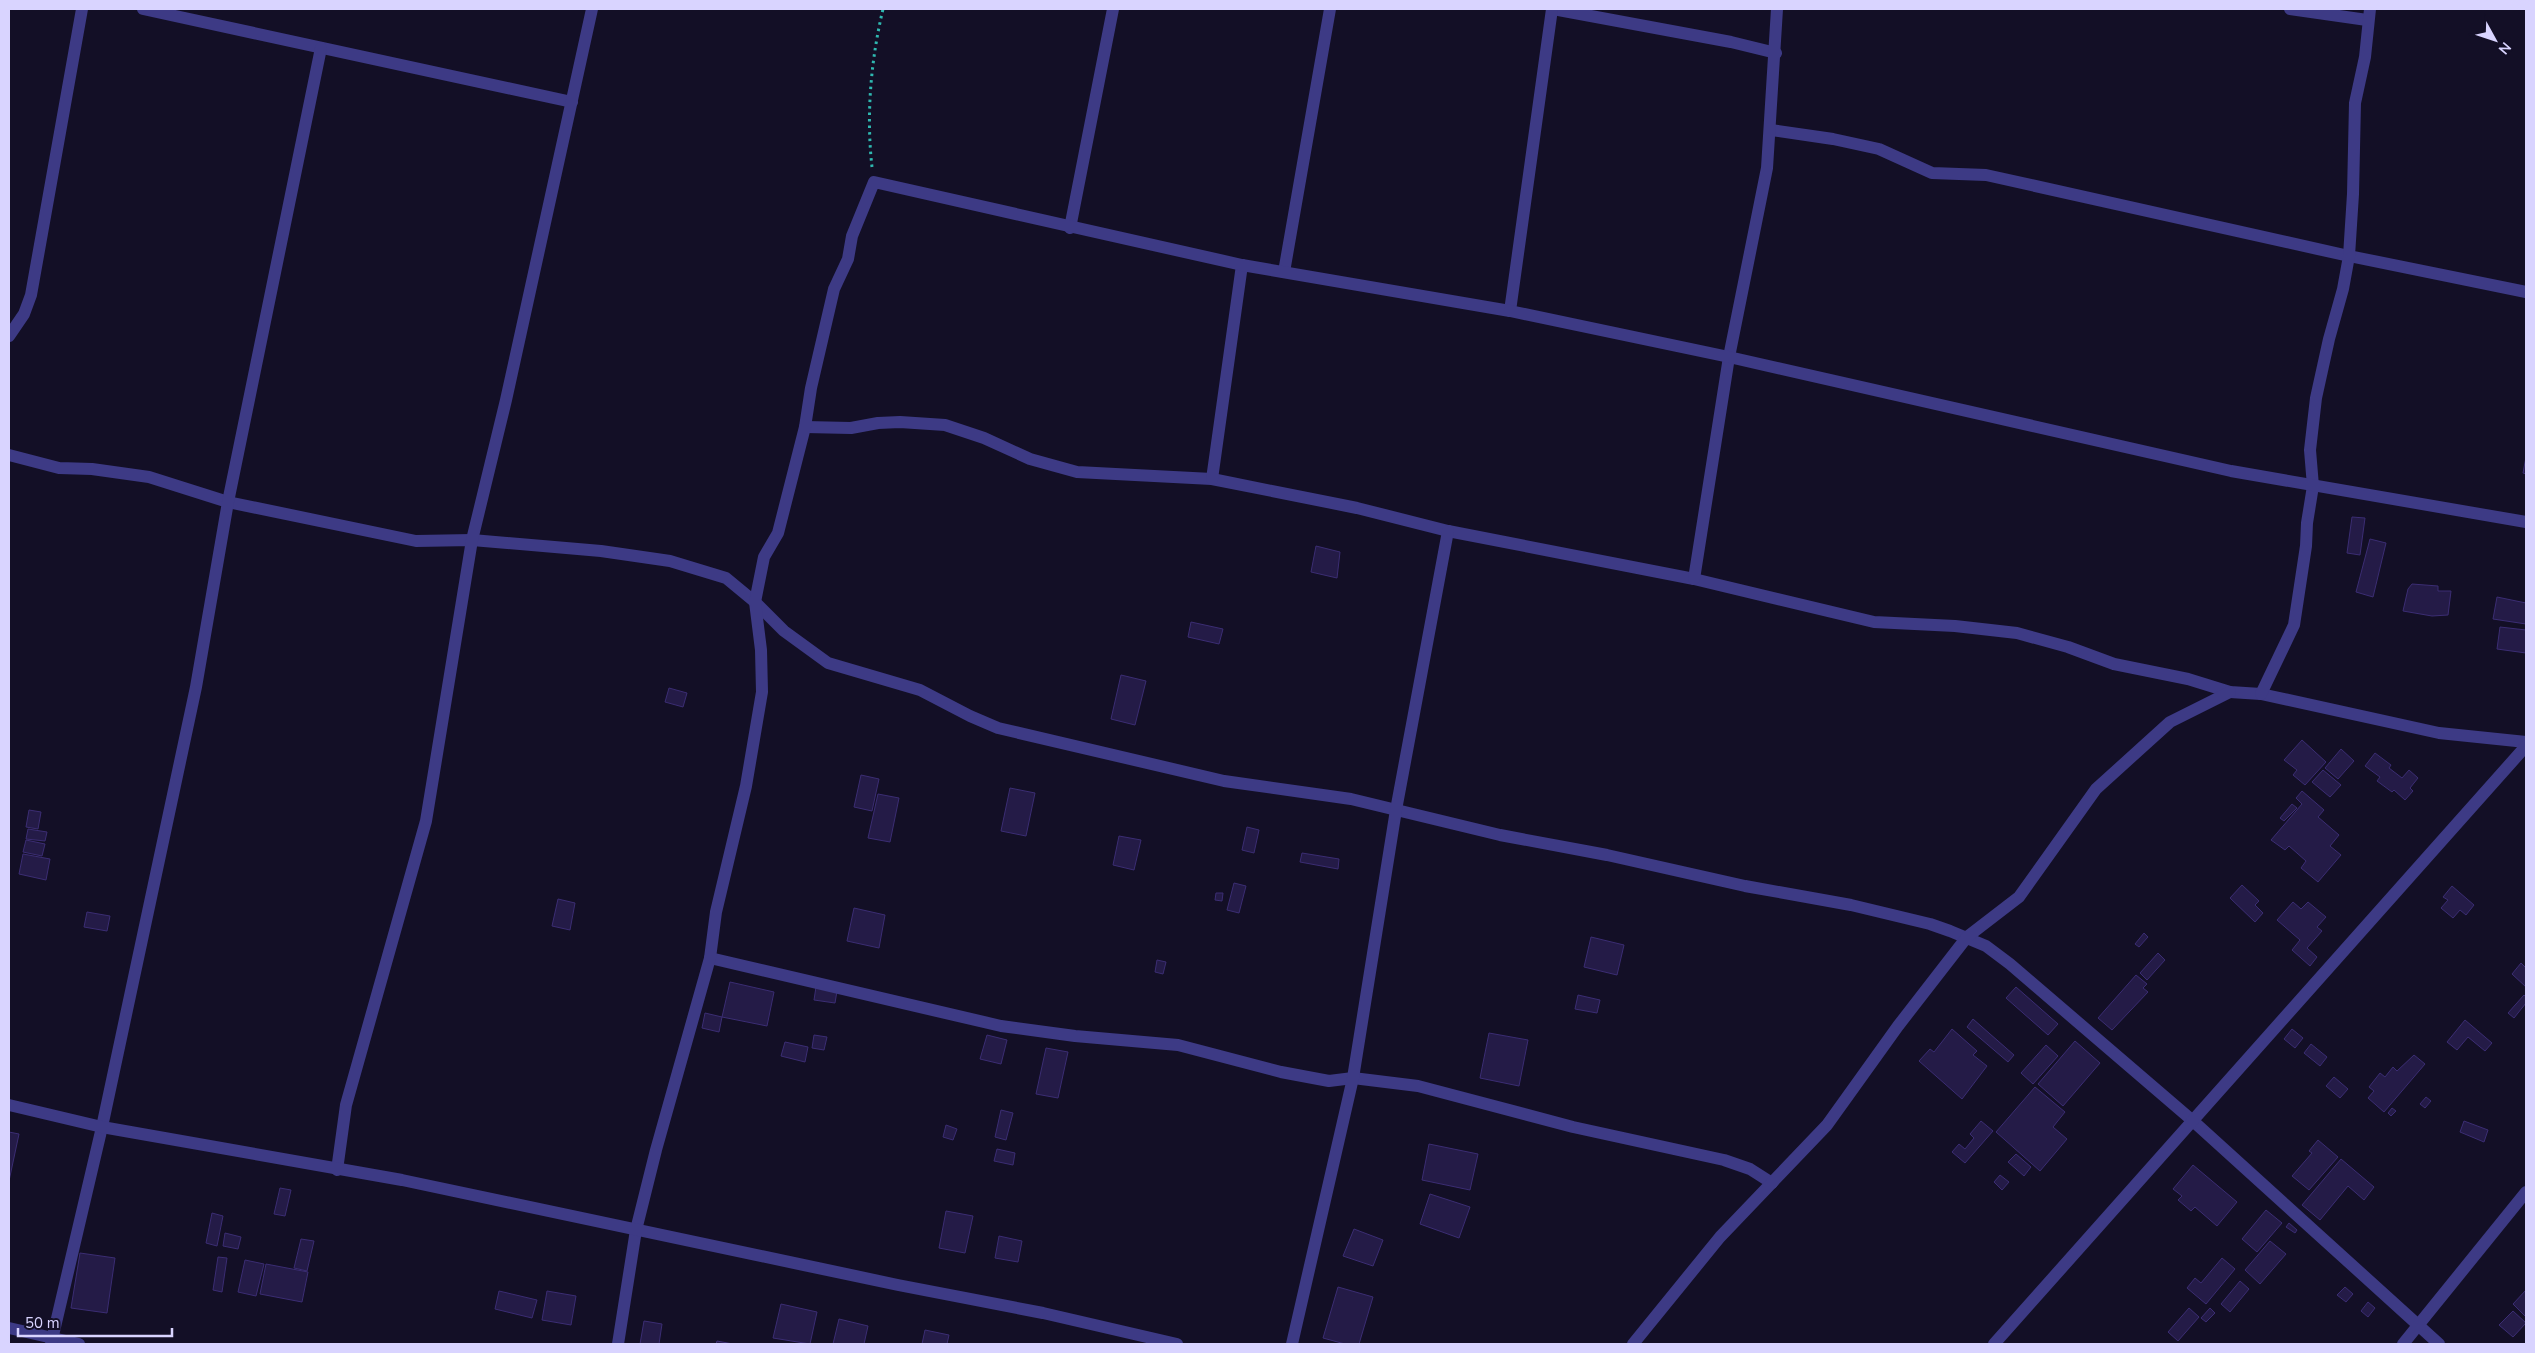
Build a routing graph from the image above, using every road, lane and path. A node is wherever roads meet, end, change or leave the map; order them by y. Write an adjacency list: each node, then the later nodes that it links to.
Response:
1 (82, 9): 22 (street)
2 (144, 9): 11 (street)
3 (592, 9): 13 (street)
4 (883, 9): 15 (path)
5 (1113, 9): 16 (street)
6 (1330, 9): 19 (street)
7 (1553, 9): 12 (street); 21 (street)
8 (1777, 9): 12 (street)
9 (2290, 9): 10 (street)
10 (2368, 14): 17 (street)
11 (321, 48): 13 (street); 28 (street)
12 (1776, 53): 14 (street)
13 (572, 102): 31 (street)
14 (1772, 130): 17 (street); 23 (street)
15 (874, 182): 16 (street); 24 (street)
16 (1070, 228): 18 (street)
17 (2349, 256): 20 (street); 27 (street)
18 (1242, 266): 19 (street); 26 (street)
19 (1284, 272): 21 (street)
20 (2526, 292)
21 (1510, 311): 23 (street)
22 (9, 336)
23 (1729, 357): 27 (street); 32 (street)
24 (806, 427): 26 (street); 33 (street)
25 (9, 455): 28 (street)
26 (1212, 479): 30 (street)
27 (2313, 486): 29 (street); 35 (street)
28 (228, 502): 31 (street); 44 (street)
29 (2526, 522)
30 (1448, 531): 32 (street); 38 (street)
31 (472, 540): 33 (street); 45 (street)
32 (1694, 579): 34 (street)
33 (755, 602): 38 (street); 40 (street)
34 (2230, 692): 35 (street); 39 (street)
35 (2261, 694): 36 (street)
36 (2526, 742)
37 (2526, 746): 43 (street)
38 (1396, 810): 39 (street); 41 (street)
39 (1967, 937): 43 (street); 46 (street)
40 (710, 958): 41 (street); 48 (street)
41 (1354, 1078): 46 (street); 55 (street)
42 (9, 1105): 44 (street)
43 (2193, 1121): 49 (street); 57 (street)
44 (102, 1127): 45 (street); 51 (street)
45 (336, 1170): 48 (street)
46 (1772, 1183): 56 (street)
47 (2526, 1192): 49 (street)
48 (636, 1230): 53 (street); 54 (street)
49 (2419, 1326): 58 (street); 59 (street)
50 (9, 1328): 51 (street)
51 (52, 1341): 52 (street)
52 (78, 1344)
53 (618, 1344)
54 (1177, 1344)
55 (1292, 1344)
56 (1633, 1344)
57 (1994, 1344)
58 (2403, 1344)
59 (2439, 1344)

